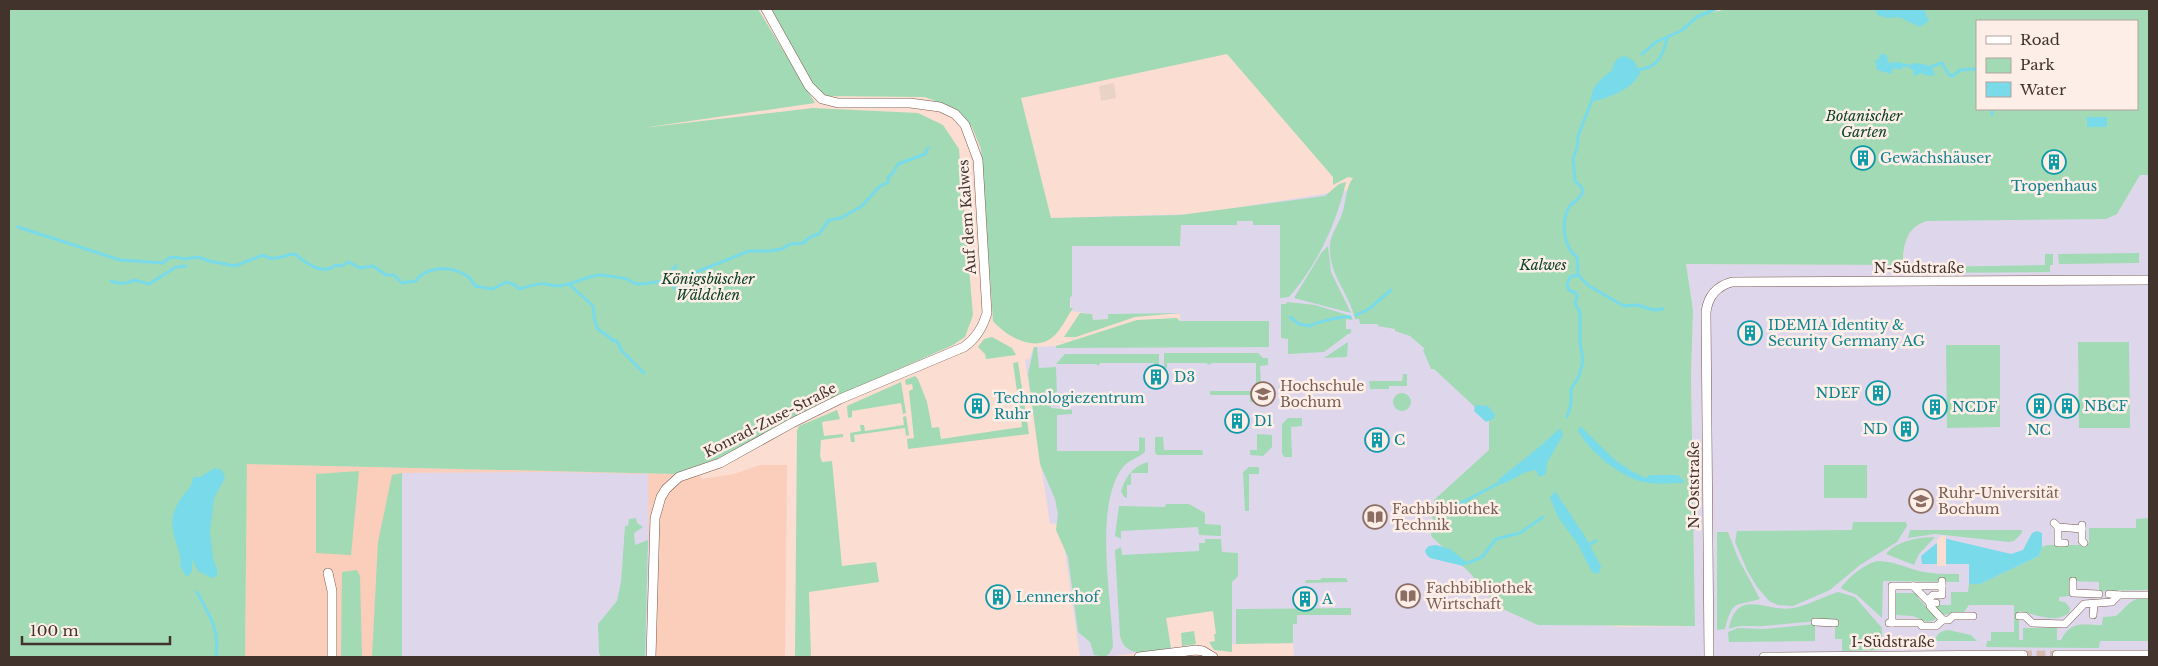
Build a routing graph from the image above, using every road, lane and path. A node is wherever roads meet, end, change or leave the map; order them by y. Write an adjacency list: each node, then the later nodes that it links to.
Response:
1 (766, 9): 4 (street, Auf dem Kalwes)
2 (2149, 280): 3 (street, N-Südstraße)
3 (1706, 312): 29 (street, N-Oststraße)
4 (984, 325): 26 (street, Konrad-Zuse-Straße)
5 (2065, 543): 6 (street)
6 (2084, 543)
7 (328, 573): 25 (street)
8 (2073, 581): 10 (street)
9 (1913, 586): 14 (street); 14 (street); 19 (street)
10 (2099, 594)
11 (2109, 594): 12 (street)
12 (2119, 595): 13 (street); 15 (street)
13 (2149, 595)
14 (1933, 603): 19 (street)
15 (2094, 604): 16 (street); 18 (street)
16 (2094, 615)
17 (1973, 616): 19 (street)
18 (2019, 616)
19 (1943, 620)
20 (1815, 622): 21 (street)
21 (1831, 625)
22 (2023, 655): 30 (street, I-Südstraße)
23 (2057, 655): 24 (street)
24 (2149, 655)
25 (332, 657)
26 (650, 657)
27 (1139, 657): 28 (street)
28 (1213, 657)
29 (1709, 657)
30 (1764, 657)

